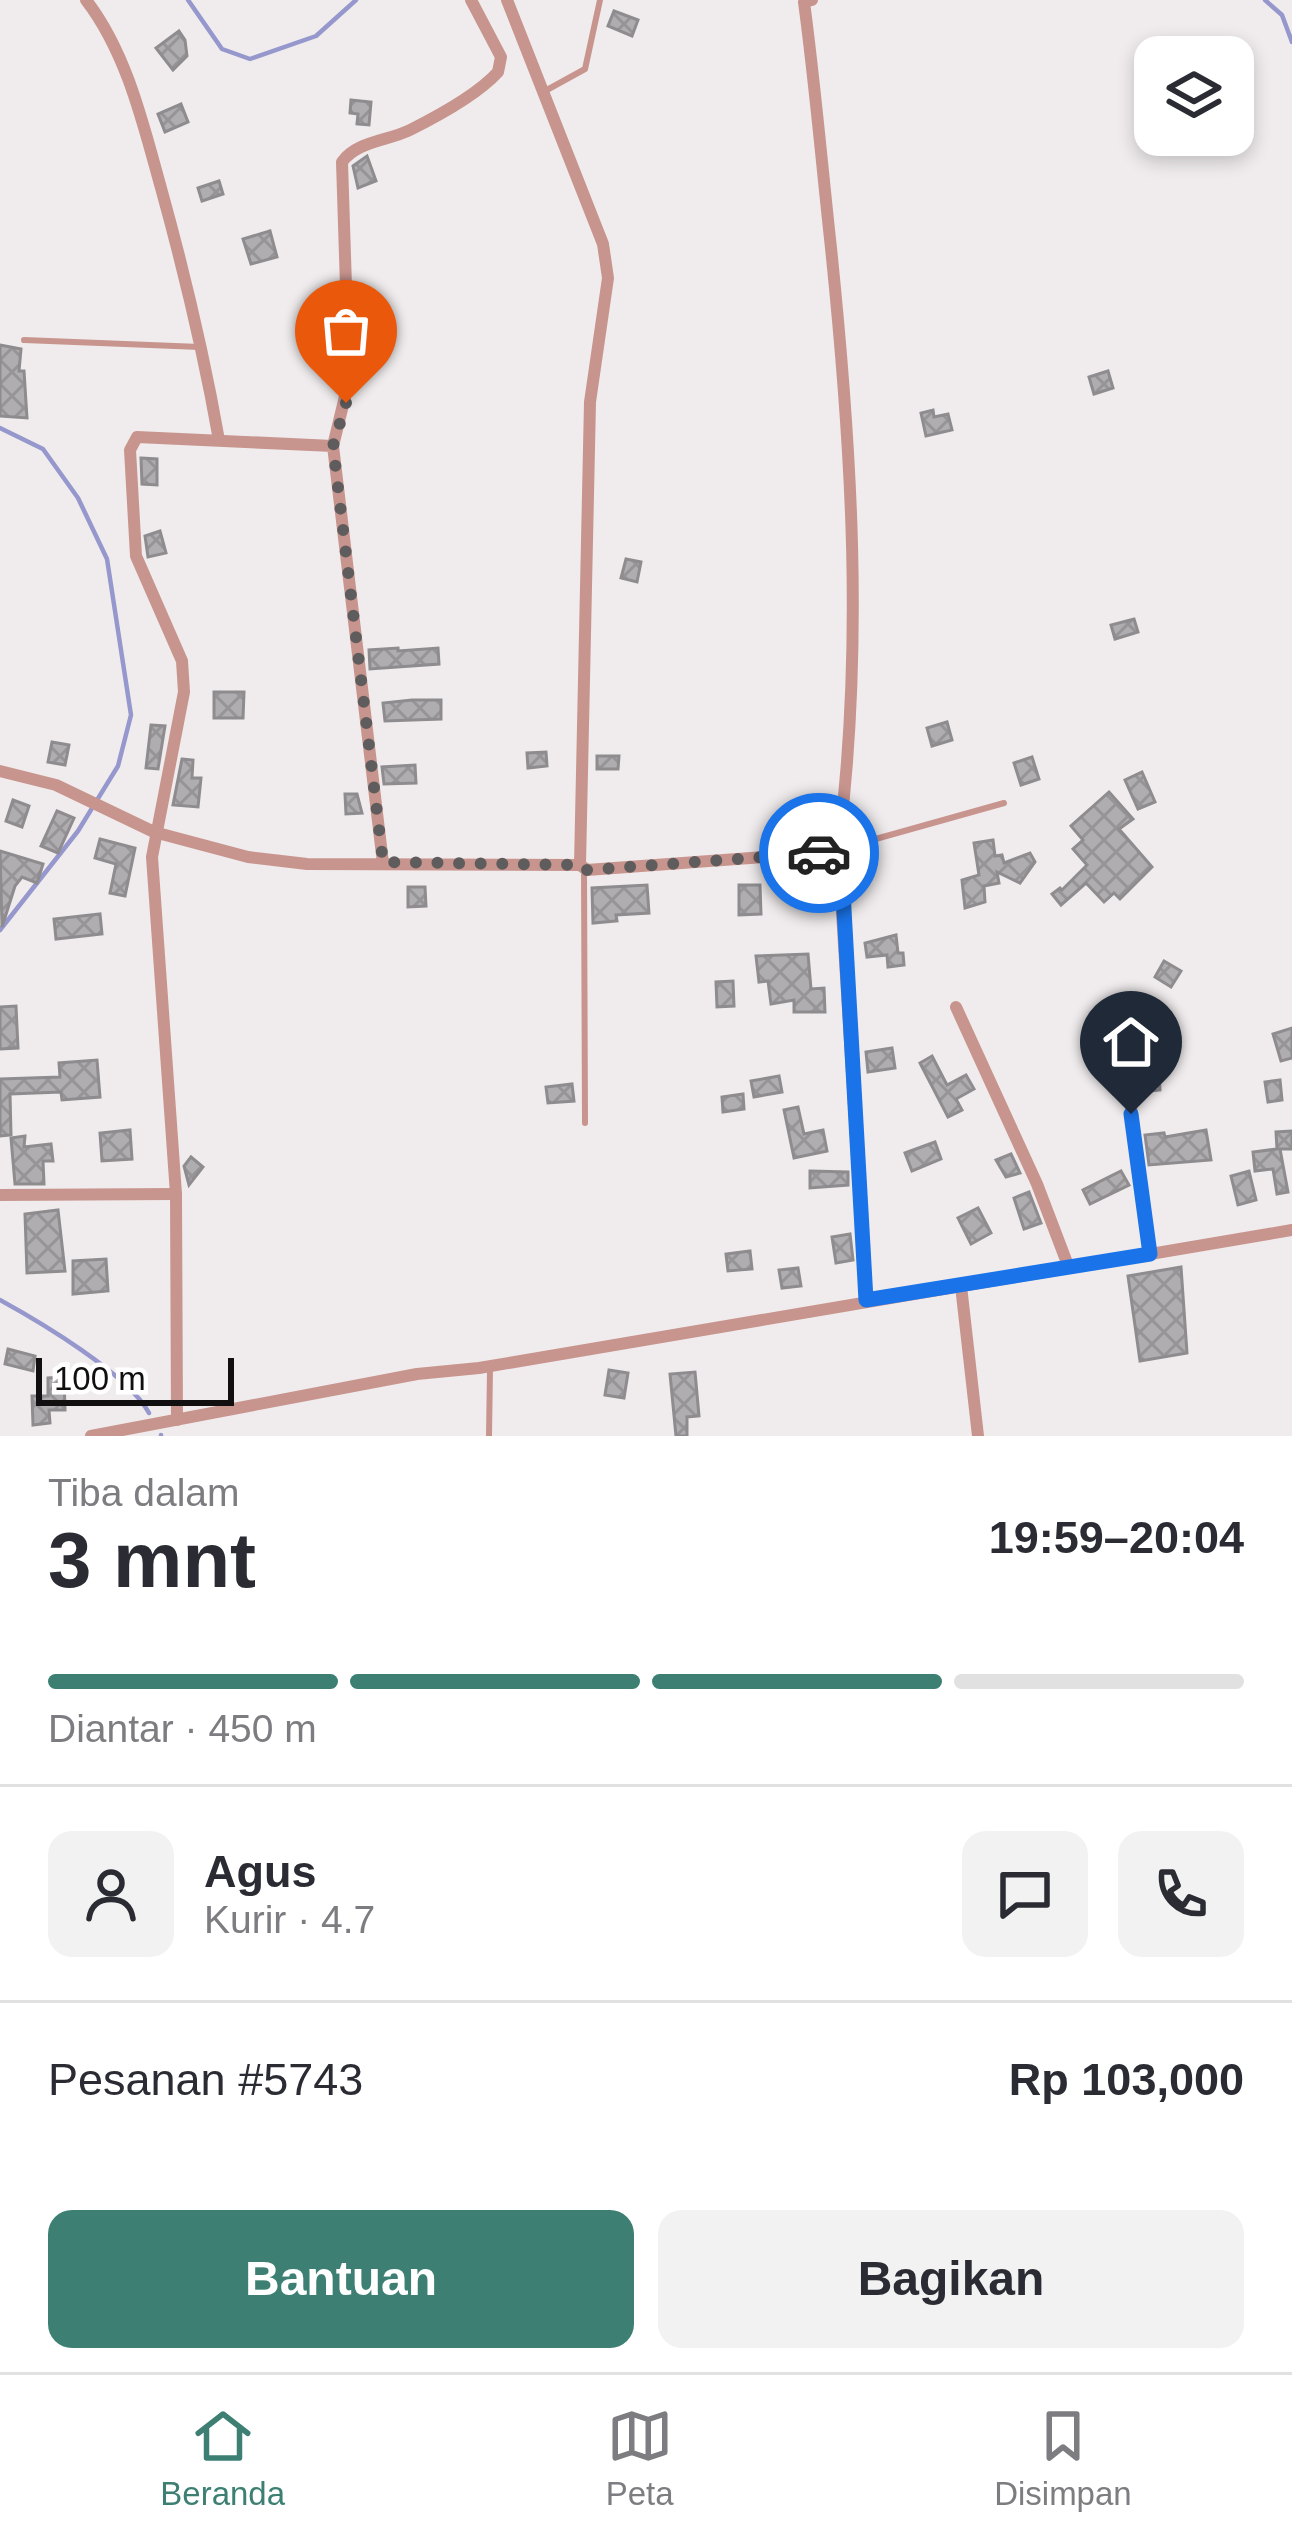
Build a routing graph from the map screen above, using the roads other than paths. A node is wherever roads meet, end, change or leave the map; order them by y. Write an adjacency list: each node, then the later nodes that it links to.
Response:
1 (86, 0): 8 (street)
2 (471, 0): 10 (street)
3 (507, 0): 6 (street)
4 (600, 0): 6 (lane)
5 (812, 0): 14 (street)
6 (544, 92): 16 (street)
7 (24, 340): 8 (lane)
8 (200, 347): 9 (street)
9 (219, 440): 10 (street); 13 (street)
10 (333, 446): 15 (street)
11 (0, 771): 13 (street)
12 (1004, 803): 14 (lane)
13 (154, 832): 15 (street); 21 (street)
14 (836, 854): 16 (street); 26 (street)
15 (383, 862): 16 (street)
16 (582, 867): 19 (lane)
17 (956, 1007): 24 (street)
18 (1127, 1076): 23 (street)
19 (585, 1124)
20 (0, 1195): 21 (street)
21 (176, 1195): 28 (street)
22 (1292, 1230): 23 (street)
23 (1150, 1254): 24 (street)
24 (1069, 1268): 25 (street)
25 (962, 1286): 26 (street); 31 (street)
26 (866, 1300): 27 (street)
27 (490, 1365): 28 (street); 30 (lane)
28 (177, 1420): 29 (street)
29 (91, 1436)
30 (489, 1436)
31 (978, 1436)

